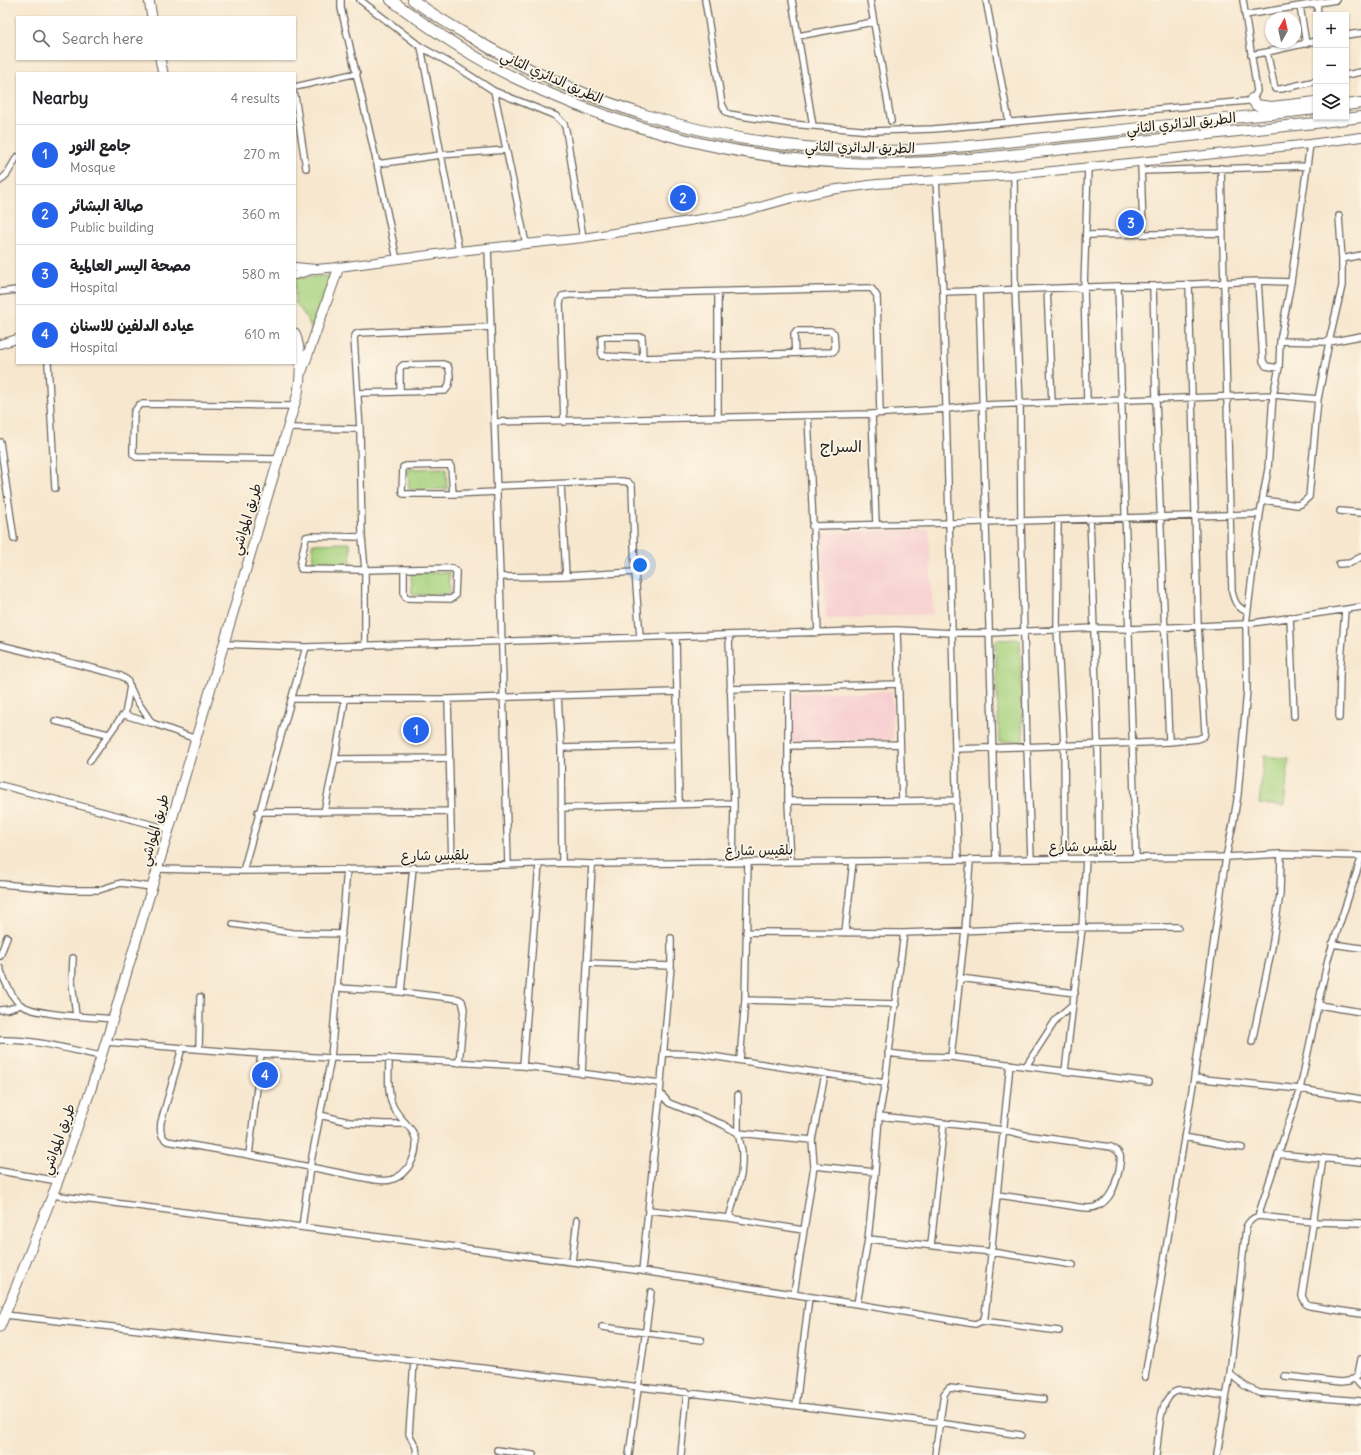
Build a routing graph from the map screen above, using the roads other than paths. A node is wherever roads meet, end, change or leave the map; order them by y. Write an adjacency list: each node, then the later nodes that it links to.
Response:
1 (150, 0): 18 (main road)
2 (338, 0): 15 (street)
3 (341, 0): 15 (street)
4 (360, 0): 25 (street)
5 (391, 0): 40 (highway, الطريق الدائري الثاني)
6 (413, 0): 39 (highway, الطريق الدائري الثاني)
7 (705, 0): 43 (street)
8 (792, 0): 22 (street)
9 (870, 0): 19 (street)
10 (986, 0): 42 (street)
11 (1243, 0): 17 (street)
12 (1336, 0): 13 (street)
13 (1316, 4): 14 (street); 16 (street)
14 (1300, 6): 17 (street); 24 (street)
15 (341, 8): 31 (street)
16 (1317, 12)
17 (1245, 15): 27 (street)
18 (152, 16)
19 (874, 22): 22 (street); 41 (street)
20 (1361, 33): 21 (street)
21 (1349, 35)
22 (798, 36): 43 (street)
23 (1313, 42): 24 (street)
24 (1306, 44): 26 (street)
25 (421, 47): 35 (street); 47 (street)
26 (1267, 52): 27 (street); 33 (street)
27 (1251, 55): 36 (street)
28 (160, 60): 29 (main road)
29 (163, 72)
30 (1361, 72): 32 (street)
31 (357, 73): 34 (street); 49 (street)
32 (1349, 74)
33 (1313, 83)
34 (296, 87)
35 (494, 91): 46 (street); 62 (street)
36 (1252, 99): 37 (highway); 42 (street)
37 (1313, 102)
38 (296, 103): 53 (street)
39 (1313, 109)
40 (1361, 117)
41 (891, 121)
42 (1009, 122): 43 (street)
43 (813, 126)
44 (1361, 137): 45 (street)
45 (1310, 144): 50 (street); 51 (street)
46 (505, 150): 47 (street); 63 (street)
47 (440, 156): 49 (street); 65 (street)
48 (16, 159): 57 (street)
49 (377, 164): 68 (street)
50 (1141, 166): 52 (street); 54 (street); 60 (street)
51 (1307, 166): 54 (street); 74 (street)
52 (1088, 167): 55 (street); 61 (street)
53 (306, 168)
54 (1221, 168): 59 (street)
55 (1014, 175): 56 (street); 81 (street)
56 (936, 180): 62 (street); 86 (street)
57 (0, 181)
58 (1339, 216): 67 (street)
59 (1223, 233): 60 (street); 75 (street)
60 (1143, 234): 61 (street)
61 (1086, 235): 79 (street)
62 (583, 238): 63 (street)
63 (526, 244): 64 (street)
64 (488, 248): 65 (street); 87 (street)
65 (458, 251): 68 (street)
66 (1361, 255): 67 (street)
67 (1342, 259): 92 (street)
68 (397, 260): 70 (street)
69 (296, 267): 71 (street)
70 (339, 267): 71 (street); 99 (main road)
71 (316, 269): 72 (street)
72 (296, 275)
73 (1258, 281): 74 (street); 75 (street); 98 (street)
74 (1291, 282): 91 (street)
75 (1224, 283): 76 (street); 103 (street)
76 (1189, 284): 78 (street); 104 (street)
77 (1118, 286): 78 (street); 79 (street); 107 (street)
78 (1153, 286): 105 (street)
79 (1084, 287): 80 (street); 108 (street)
80 (1047, 288): 81 (street); 109 (street)
81 (1015, 289): 83 (street); 110 (street)
82 (16, 290): 84 (street)
83 (979, 290): 86 (street); 111 (street)
84 (0, 292)
85 (718, 292): 95 (street); 114 (street); 119 (street)
86 (943, 292): 113 (street)
87 (491, 327): 101 (street); 118 (street)
88 (296, 336): 99 (main road, طريق المواشي)
89 (1361, 336): 92 (street)
90 (16, 339): 93 (street)
91 (1280, 341): 92 (street); 98 (street)
92 (1328, 342): 106 (street)
93 (0, 344)
94 (795, 353): 94 (street); 95 (street)
95 (717, 356): 96 (street); 117 (street)
96 (643, 358): 96 (street)
97 (48, 364): 125 (street)
98 (1279, 368): 102 (street)
99 (300, 378): 112 (main road, طريق المواشي)
100 (400, 392): 100 (street); 101 (street)
101 (358, 394): 121 (street)
102 (1273, 395): 103 (street); 106 (street); 128 (street)
103 (1227, 396): 104 (street); 131 (street)
104 (1192, 398): 105 (street); 133 (street)
105 (1156, 399): 107 (street); 134 (street)
106 (1318, 399): 128 (street)
107 (1121, 400): 108 (street); 135 (street)
108 (1087, 402): 109 (street)
109 (1052, 403): 110 (street)
110 (1020, 404): 111 (street); 138 (street)
111 (982, 405): 113 (street); 139 (street)
112 (295, 406): 120 (main road, طريق المواشي); 123 (street)
113 (946, 409): 114 (street); 140 (street)
114 (880, 413): 115 (street)
115 (872, 414): 116 (street); 141 (street)
116 (808, 416): 117 (street); 142 (street)
117 (718, 418): 119 (street)
118 (494, 422): 119 (street); 126 (street)
119 (564, 422)
120 (288, 428): 121 (street); 123 (main road, طريق المواشي)
121 (360, 429): 143 (street)
122 (0, 442): 144 (street)
123 (279, 459): 171 (main road, طريق المواشي)
124 (561, 484): 126 (street); 149 (street); 150 (street)
125 (55, 488)
126 (497, 489): 127 (street); 151 (street)
127 (453, 494): 127 (street)
128 (1263, 500): 132 (street)
129 (1340, 511): 130 (street)
130 (1361, 513)
131 (1230, 514): 132 (street); 133 (street); 154 (street)
132 (1260, 514): 154 (street)
133 (1196, 515): 134 (street); 157 (street)
134 (1160, 516): 135 (street); 159 (street)
135 (1125, 517): 136 (street); 161 (street)
136 (1090, 518): 137 (street); 158 (street)
137 (1058, 520): 138 (street); 160 (street)
138 (1021, 521): 139 (street); 163 (street)
139 (986, 522): 140 (street); 166 (street)
140 (949, 523): 141 (street); 165 (street)
141 (876, 524): 142 (street)
142 (812, 526): 164 (street)
143 (362, 536): 148 (street); 148 (street)
144 (14, 539)
145 (1361, 557): 146 (street)
146 (1339, 564)
147 (404, 569): 147 (street); 148 (street)
148 (365, 570): 173 (street)
149 (635, 572): 150 (street); 168 (street)
150 (566, 576): 151 (street)
151 (500, 577): 170 (street)
152 (1361, 607): 153 (street)
153 (1345, 610): 155 (street); 187 (street)
154 (1247, 612): 156 (street)
155 (1290, 617): 156 (street); 186 (street)
156 (1246, 624): 157 (street); 218 (street)
157 (1198, 626): 159 (street); 192 (street)
158 (1094, 628): 160 (street); 161 (street); 195 (street)
159 (1165, 628): 161 (street); 192 (street)
160 (1057, 629): 163 (street); 197 (street)
161 (1129, 629): 193 (street)
162 (897, 630): 164 (street); 165 (street); 175 (street)
163 (1024, 630): 166 (street); 199 (street)
164 (818, 633): 167 (street)
165 (952, 633): 166 (street); 202 (street)
166 (990, 633): 200 (street)
167 (729, 636): 169 (street); 178 (street)
168 (640, 637): 169 (street); 170 (street)
169 (676, 637): 179 (street)
170 (501, 641): 173 (street); 180 (street)
171 (223, 644): 174 (street); 191 (main road, طريق المواشي)
172 (0, 645): 176 (street)
173 (365, 646): 174 (street)
174 (306, 648): 182 (street)
175 (898, 684): 177 (street); 194 (street)
176 (130, 686): 185 (street); 189 (street)
177 (788, 687): 178 (street); 198 (street)
178 (730, 689): 210 (street)
179 (677, 692): 181 (street); 196 (street)
180 (503, 696): 181 (street); 183 (street); 235 (street)
181 (558, 696): 201 (street)
182 (292, 699): 184 (street); 214 (street)
183 (448, 699): 184 (street); 203 (street)
184 (345, 700): 204 (street)
185 (125, 715): 189 (street); 190 (street)
186 (1294, 716)
187 (1339, 718)
188 (54, 721): 190 (street)
189 (152, 723): 191 (street)
190 (108, 734): 205 (street)
191 (196, 739): 216 (main road, طريق المواشي)
192 (1169, 742): 193 (street)
193 (1133, 743): 195 (street); 222 (street)
194 (900, 744): 198 (street); 209 (street)
195 (1098, 744): 197 (street); 221 (street)
196 (678, 745): 201 (street); 211 (street)
197 (1064, 745): 199 (street); 219 (street)
198 (788, 746): 207 (street)
199 (1027, 746): 200 (street); 225 (street)
200 (992, 747): 202 (street); 224 (street)
201 (561, 748): 212 (street)
202 (955, 749): 208 (street)
203 (448, 758): 204 (street); 213 (street)
204 (335, 759): 215 (street)
205 (90, 761)
206 (0, 785): 216 (street)
207 (788, 800): 209 (street); 230 (street)
208 (957, 800): 209 (street); 226 (street)
209 (902, 801)
210 (734, 803): 211 (street); 232 (street)
211 (679, 804): 212 (street)
212 (561, 808): 231 (street)
213 (450, 811): 215 (street); 237 (street)
214 (258, 812): 215 (street); 240 (street)
215 (324, 812)
216 (169, 829): 238 (main road, طريق المواشي)
217 (1282, 854): 218 (street, بلقيس شارع); 223 (street, بلقيس شارع); 277 (street)
218 (1226, 857): 222 (street, بلقيس شارع); 295 (street)
219 (1065, 858): 220 (street, بلقيس شارع); 225 (street, بلقيس شارع)
220 (1086, 858): 221 (street, بلقيس شارع); 245 (street)
221 (1099, 858): 222 (street, بلقيس شارع)
222 (1136, 858)
223 (1361, 858): 253 (street)
224 (996, 859): 225 (street, بلقيس شارع); 227 (street, بلقيس شارع)
225 (1031, 859)
226 (958, 860): 227 (street, بلقيس شارع); 228 (street, بلقيس شارع)
227 (970, 860): 246 (street)
228 (853, 861): 230 (street, بلقيس شارع); 248 (street)
229 (748, 862): 230 (street, بلقيس شارع); 232 (street, بلقيس شارع); 247 (street)
230 (791, 862)
231 (562, 863): 233 (street, بلقيس شارع); 234 (street, بلقيس شارع)
232 (733, 863): 234 (street, بلقيس شارع)
233 (539, 864): 235 (street, بلقيس شارع); 290 (street)
234 (592, 864): 257 (street)
235 (508, 865): 237 (street, بلقيس شارع)
236 (413, 867): 237 (street, بلقيس شارع); 239 (street, بلقيس شارع); 263 (street)
237 (452, 867)
238 (158, 869): 240 (street, بلقيس شارع); 242 (main road, طريق المواشي)
239 (347, 869): 240 (street, بلقيس شارع); 250 (street)
240 (243, 871)
241 (0, 884): 242 (street)
242 (152, 887): 274 (main road, طريق المواشي)
243 (233, 924): 250 (street)
244 (1178, 927): 245 (street)
245 (1082, 928): 246 (street); 264 (street)
246 (965, 931): 249 (street); 260 (street)
247 (746, 932): 248 (street); 266 (street)
248 (845, 933): 249 (street)
249 (904, 933): 267 (street)
250 (342, 934): 262 (street)
251 (7, 937): 255 (street)
252 (671, 938): 258 (street)
253 (1332, 944): 254 (street); 270 (street)
254 (1361, 948)
255 (0, 956)
256 (73, 958): 273 (street)
257 (588, 963): 258 (street); 293 (street)
258 (671, 966): 280 (street)
259 (0, 968): 261 (street)
260 (960, 978): 264 (street); 284 (street)
261 (3, 982): 269 (street)
262 (338, 988): 263 (street); 285 (street)
263 (401, 992): 288 (street)
264 (1075, 993): 268 (street)
265 (200, 997): 279 (street)
266 (745, 1000): 267 (street); 287 (street)
267 (896, 1004): 281 (street)
268 (1073, 1004): 291 (street); 292 (street)
269 (21, 1005): 271 (street); 273 (street)
270 (1319, 1005): 272 (street); 299 (street)
271 (0, 1010)
272 (1361, 1012)
273 (76, 1016): 274 (street)
274 (113, 1019): 276 (main road, طريق المواشي)
275 (0, 1040): 283 (street)
276 (106, 1042): 278 (street); 283 (main road, طريق المواشي)
277 (1252, 1042)
278 (182, 1048): 279 (street); 313 (street)
279 (199, 1049): 282 (street)
280 (663, 1053): 287 (street); 297 (street)
281 (888, 1053): 284 (street); 298 (street)
282 (261, 1054): 285 (street); 313 (street)
283 (101, 1056): 320 (main road, طريق المواشي)
284 (951, 1056): 289 (street)
285 (331, 1058): 286 (street); 303 (street)
286 (389, 1058): 288 (street); 306 (street)
287 (740, 1060): 294 (street)
288 (459, 1063): 290 (street)
289 (1010, 1064): 291 (street); 307 (street)
290 (523, 1066): 293 (street)
291 (1026, 1066): 292 (street)
292 (1065, 1070): 296 (street)
293 (582, 1074): 297 (street)
294 (825, 1074): 298 (street); 310 (street)
295 (1194, 1078): 299 (street); 309 (street)
296 (1149, 1082)
297 (660, 1083): 300 (street)
298 (885, 1083): 304 (street)
299 (1300, 1089): 302 (street); 312 (street)
300 (660, 1093): 308 (street); 323 (street)
301 (738, 1095): 308 (street)
302 (1361, 1099)
303 (320, 1115): 306 (street); 317 (street)
304 (880, 1116): 305 (street); 319 (street)
305 (944, 1123): 307 (street); 332 (street)
306 (406, 1124): 317 (street)
307 (1004, 1130): 322 (street); 322 (street)
308 (738, 1133): 310 (street); 325 (street)
309 (1184, 1137): 311 (street); 352 (street)
310 (812, 1140): 316 (street)
311 (1242, 1148)
312 (1278, 1154): 314 (street); 324 (street)
313 (249, 1155): 317 (street)
314 (1323, 1158): 315 (street); 327 (street)
315 (1361, 1162)
316 (814, 1166): 319 (street); 330 (street)
317 (310, 1167): 329 (street)
318 (0, 1171): 320 (street)
319 (875, 1172): 331 (street)
320 (58, 1181): 321 (main road, طريق المواشي)
321 (52, 1195): 329 (street); 343 (main road, طريق المواشي)
322 (998, 1195): 333 (street)
323 (648, 1210): 325 (street); 336 (street)
324 (1258, 1216): 327 (street); 350 (street)
325 (729, 1218): 330 (street)
326 (577, 1220): 334 (street)
327 (1313, 1222): 328 (street); 341 (street)
328 (1361, 1223)
329 (302, 1227): 334 (street)
330 (803, 1230): 338 (street)
331 (868, 1238): 332 (street); 340 (street)
332 (931, 1245): 333 (street)
333 (992, 1252): 335 (street); 342 (street)
334 (572, 1262): 336 (street)
335 (1073, 1265)
336 (642, 1271): 338 (street)
337 (651, 1292): 345 (street)
338 (794, 1294): 339 (street)
339 (809, 1297): 340 (street); 360 (street)
340 (857, 1304): 342 (street)
341 (1361, 1314)
342 (982, 1321): 346 (street)
343 (2, 1322): 349 (street)
344 (602, 1327): 345 (street)
345 (645, 1332): 347 (street); 355 (street)
346 (1059, 1332)
347 (701, 1340)
348 (1361, 1359): 353 (street)
349 (414, 1361): 355 (street); 364 (street)
350 (1230, 1374): 357 (street); 359 (street)
351 (1285, 1376): 353 (street)
352 (1145, 1377)
353 (1355, 1379): 354 (street)
354 (1361, 1386)
355 (638, 1387): 356 (street); 366 (street)
356 (687, 1392): 360 (street); 367 (street)
357 (1226, 1396): 369 (street); 370 (street)
358 (1043, 1399): 361 (street)
359 (1361, 1401)
360 (796, 1406): 361 (street)
361 (939, 1423): 362 (street); 368 (street)
362 (1021, 1435)
363 (497, 1450): 365 (street)
364 (417, 1455)
365 (533, 1455)
366 (629, 1455)
367 (681, 1455)
368 (935, 1455)
369 (1156, 1455)
370 (1217, 1455)

